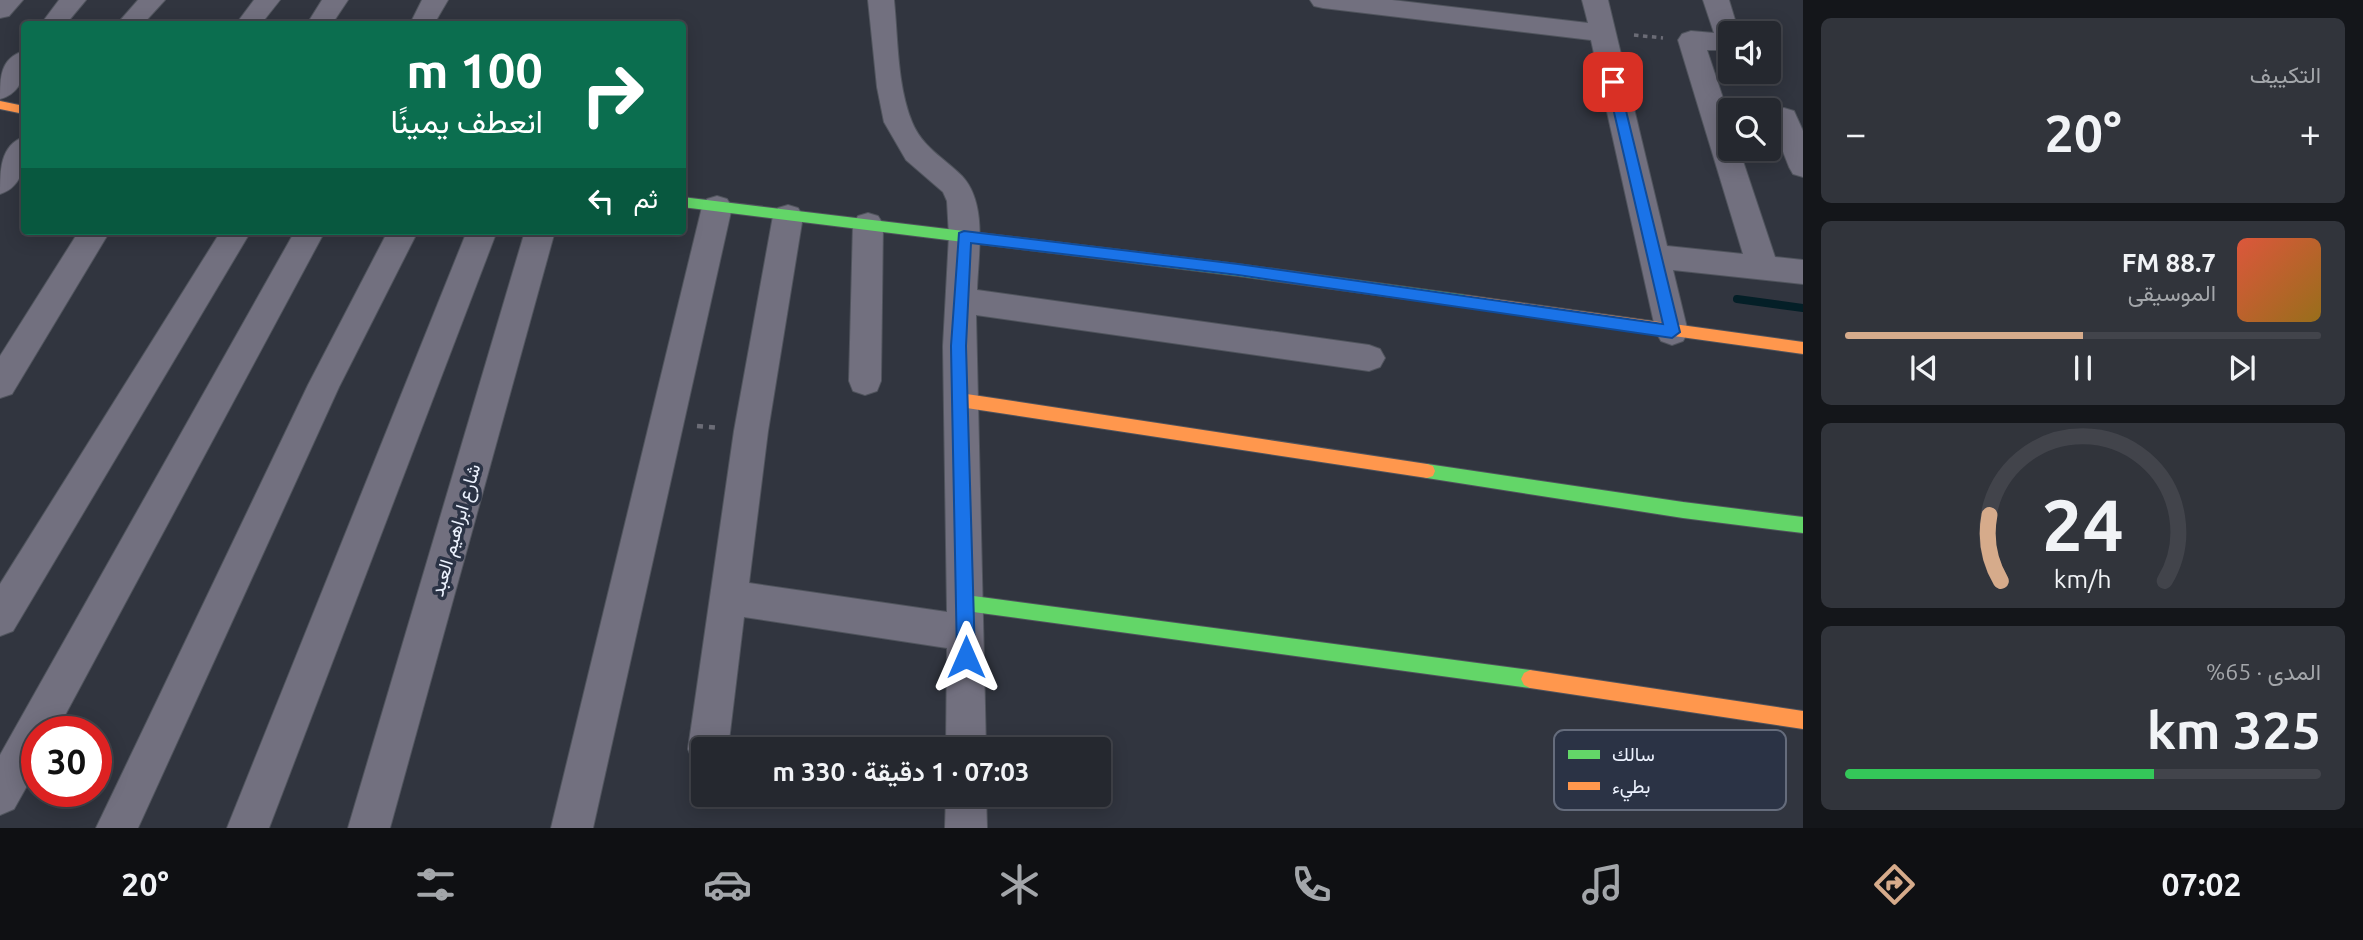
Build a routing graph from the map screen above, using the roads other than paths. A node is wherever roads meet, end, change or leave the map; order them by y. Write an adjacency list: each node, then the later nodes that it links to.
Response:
1 (10, 0): 11 (street)
2 (74, 0): 12 (street)
3 (152, 0): 13 (street)
4 (267, 0): 14 (street)
5 (335, 0): 15 (street)
6 (435, 0): 16 (street)
7 (881, 0): 36 (street)
8 (1323, 0): 17 (street)
9 (1595, 0): 17 (street)
10 (1716, 0): 38 (street)
11 (0, 10)
12 (56, 21)
13 (133, 21)
14 (250, 21)
15 (321, 21)
16 (424, 21)
17 (1601, 33): 37 (street)
18 (21, 64): 19 (street)
19 (0, 90)
20 (0, 105): 21 (street)
21 (21, 109)
22 (1784, 118): 24 (street)
23 (21, 152): 25 (street)
24 (1803, 167)
25 (0, 183)
26 (686, 203): 27 (street)
27 (718, 207): 28 (street); 59 (street)
28 (788, 216): 29 (street); 48 (street)
29 (867, 224): 36 (street); 44 (street)
30 (93, 235): 45 (street)
31 (234, 235): 49 (street)
32 (308, 235): 54 (street)
33 (401, 235): 56 (street)
34 (480, 235): 57 (street)
35 (539, 235): 58 (street, شارع ابراهيم العبد)
36 (964, 236): 40 (street); 41 (street)
37 (1653, 256): 38 (street); 41 (street)
38 (1763, 268): 39 (street)
39 (1803, 272)
40 (960, 300): 43 (street); 46 (street)
41 (1672, 332): 42 (street)
42 (1803, 348)
43 (1369, 358)
44 (865, 381)
45 (0, 384)
46 (960, 400): 47 (street); 50 (street)
47 (1803, 525)
48 (727, 597): 50 (street); 52 (street)
49 (0, 618)
50 (966, 618): 51 (street); 53 (street)
51 (1803, 720)
52 (710, 737)
53 (966, 737)
54 (0, 795)
55 (966, 807): 60 (street)
56 (117, 828)
57 (248, 828)
58 (369, 828)
59 (572, 828)
60 (965, 828)

